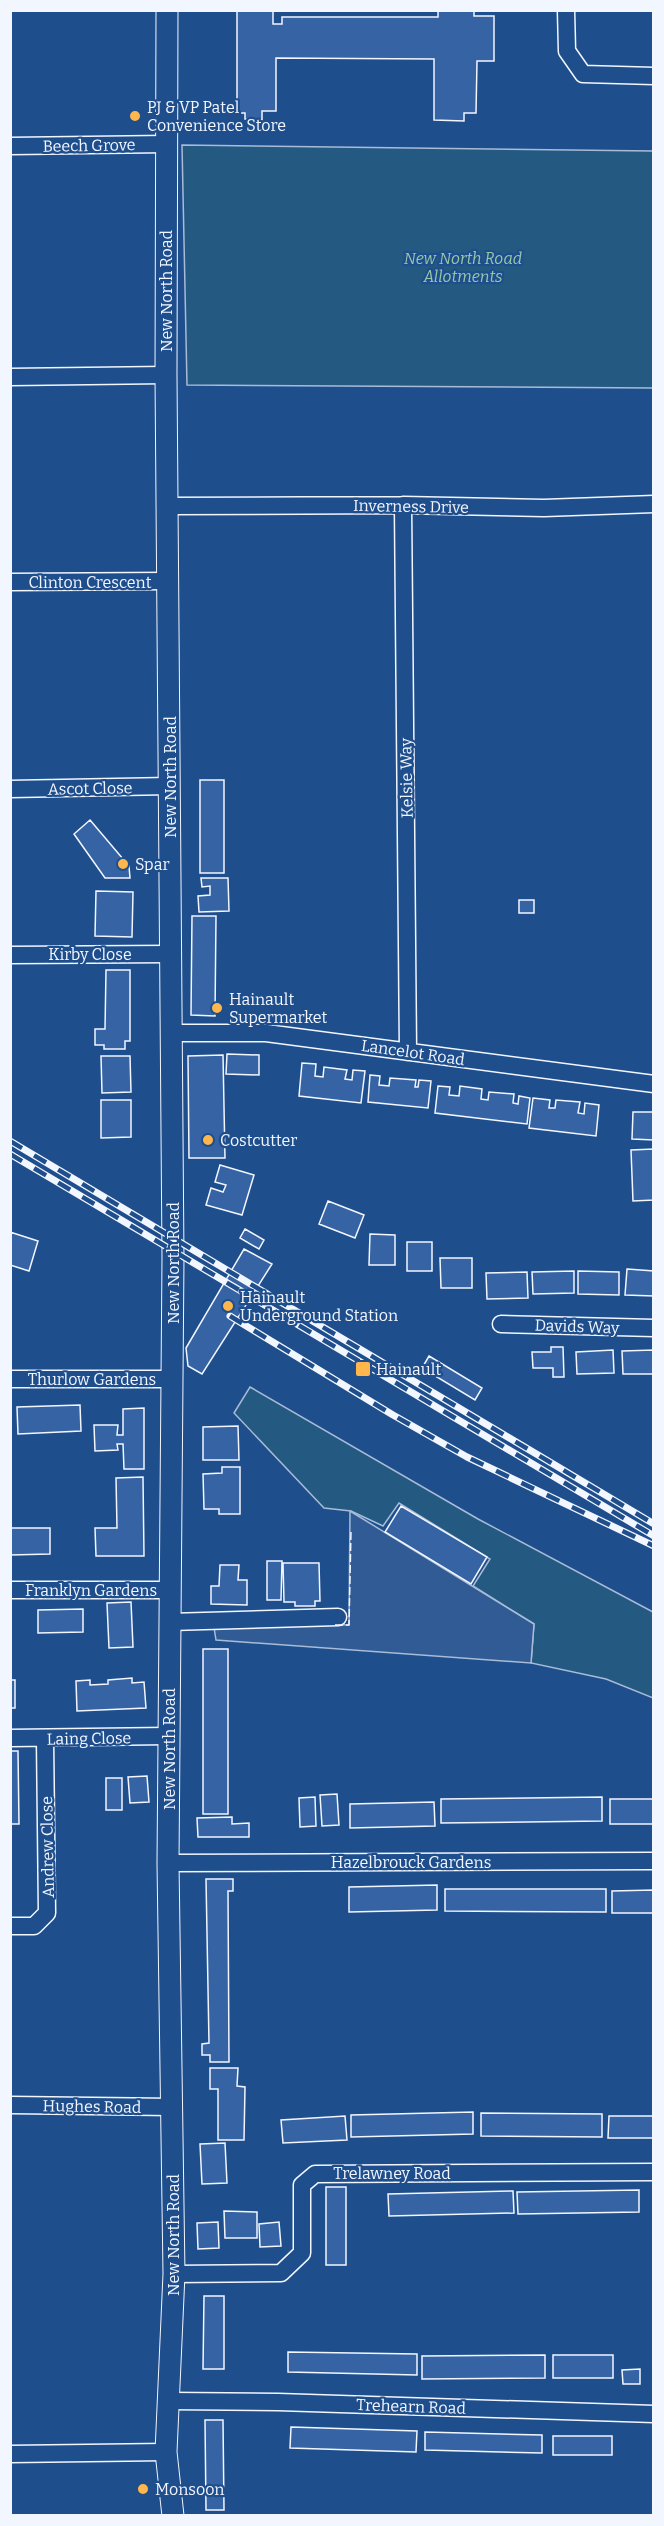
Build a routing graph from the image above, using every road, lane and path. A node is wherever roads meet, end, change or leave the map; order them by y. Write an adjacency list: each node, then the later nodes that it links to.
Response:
1 (167, 10): 4 (street, New North Road)
2 (566, 10): 3 (street)
3 (654, 76)
4 (167, 144): 5 (street, Beech Grove); 6 (street, New North Road)
5 (10, 146)
6 (166, 375): 7 (street); 10 (street, New North Road)
7 (10, 377)
8 (403, 504): 9 (street, Inverness Drive); 10 (street, Inverness Drive); 18 (street, Kelsie Way)
9 (654, 504)
10 (168, 506): 11 (street, New North Road)
11 (169, 581): 12 (street, Clinton Crescent); 13 (street, New North Road)
12 (10, 582)
13 (170, 786): 14 (street, Ascot Close); 15 (street, New North Road)
14 (10, 789)
15 (170, 954): 16 (street, Kirby Close); 17 (street, New North Road)
16 (10, 955)
17 (171, 1033): 18 (street, Lancelot Road); 23 (street, New North Road)
18 (408, 1052): 19 (street, Lancelot Road)
19 (654, 1084)
20 (501, 1324): 21 (street, Davids Way)
21 (654, 1328)
22 (10, 1379): 23 (street, Thurlow Gardens)
23 (173, 1379): 25 (street, New North Road)
24 (10, 1590): 25 (street, Franklyn Gardens)
25 (171, 1590): 27 (street, New North Road)
26 (338, 1617): 27 (street)
27 (170, 1622): 28 (street, New North Road)
28 (168, 1736): 30 (street, Laing Close); 32 (street, New North Road)
29 (10, 1738): 30 (street, Laing Close)
30 (45, 1739): 33 (street, Andrew Close)
31 (654, 1861): 32 (street, Hazelbrouck Gardens)
32 (168, 1863): 35 (street, New North Road)
33 (10, 1926)
34 (10, 2105): 35 (street, Hughes Road)
35 (172, 2107): 37 (street, New North Road)
36 (654, 2172): 37 (street, Trelawney Road)
37 (174, 2274): 38 (street, New North Road)
38 (169, 2401): 39 (street, Trehearn Road); 40 (street, New North Road)
39 (654, 2414)
40 (166, 2452): 41 (street); 42 (street, New North Road)
41 (10, 2454)
42 (173, 2516)

